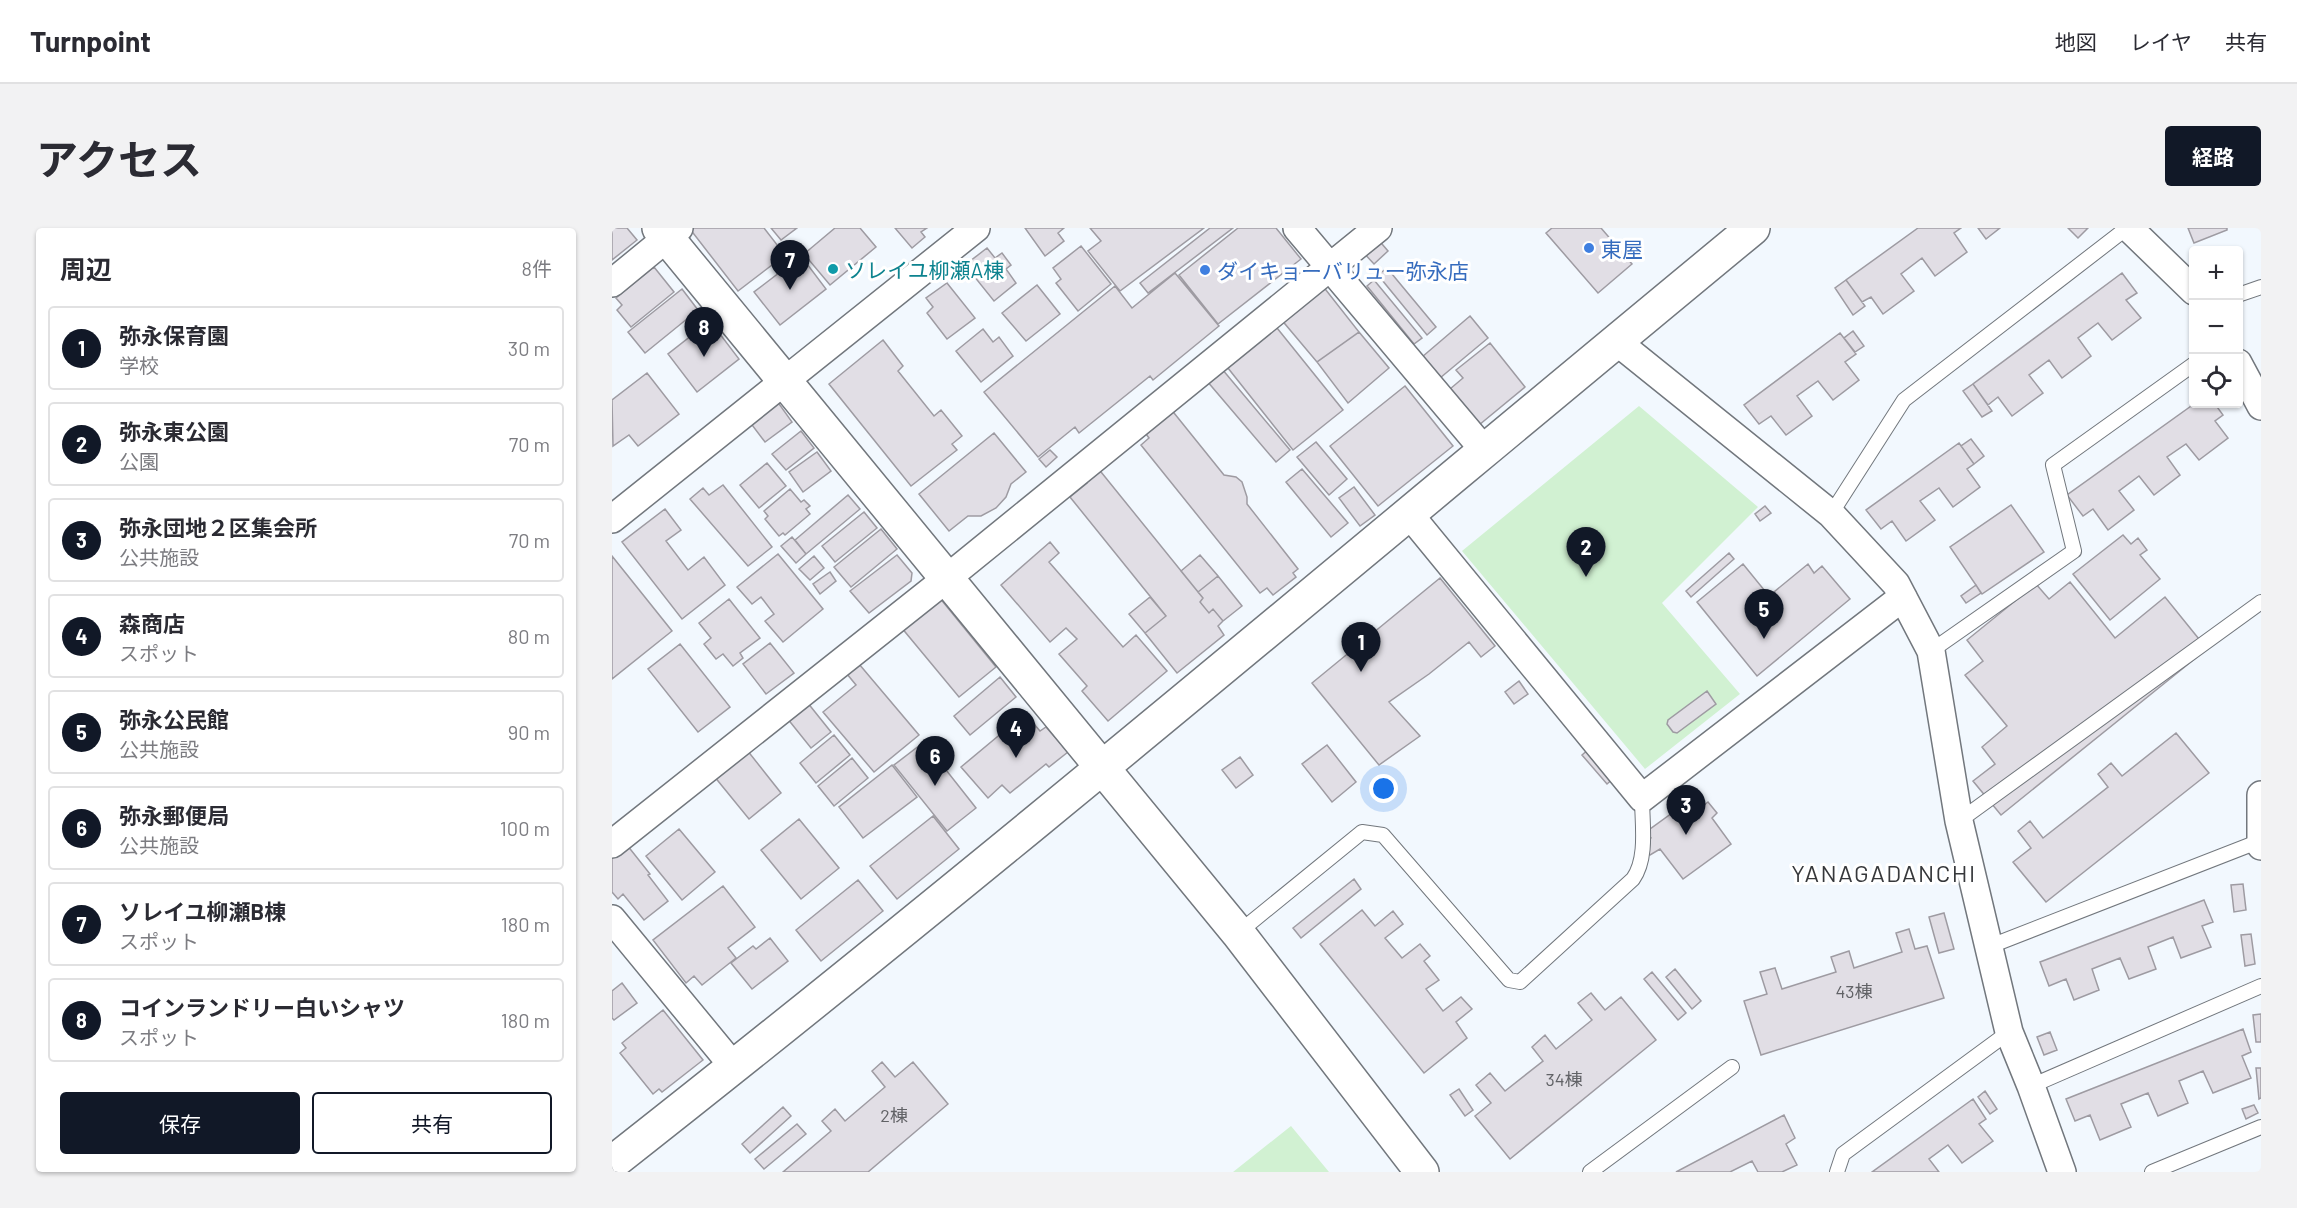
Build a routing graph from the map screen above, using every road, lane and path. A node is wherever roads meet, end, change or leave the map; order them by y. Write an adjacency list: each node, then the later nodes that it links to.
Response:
1 (976, 228): 15 (street)
2 (1297, 228): 7 (street)
3 (1378, 228): 7 (street)
4 (1753, 228): 12 (street)
5 (2128, 228): 9 (street); 19 (lane)
6 (668, 231): 8 (street); 15 (street)
7 (1330, 267): 17 (street); 21 (street)
8 (612, 283)
9 (2189, 287)
10 (2261, 287): 11 (lane)
11 (2243, 293)
12 (1616, 341): 17 (street); 19 (street)
13 (2189, 367): 24 (lane)
14 (2243, 372): 16 (street)
15 (785, 382): 20 (street); 21 (street)
16 (2261, 406)
17 (1484, 450): 18 (street)
18 (1409, 514): 25 (street); 27 (street)
19 (1830, 514): 22 (street)
20 (612, 519)
21 (946, 579): 25 (street); 29 (street)
22 (1903, 597): 24 (street); 27 (street)
23 (2261, 602): 28 (lane)
24 (1931, 651): 28 (street)
25 (1102, 768): 32 (street); 36 (street)
26 (2261, 795): 30 (street)
27 (1642, 798): 32 (lane)
28 (1959, 821): 33 (street)
29 (612, 844)
30 (2261, 844): 33 (lane)
31 (612, 918): 36 (street)
32 (1238, 933): 41 (street)
33 (1988, 947): 35 (street)
34 (2261, 986): 38 (lane)
35 (2008, 1032): 38 (street); 43 (lane)
36 (734, 1066): 40 (street)
37 (1732, 1067): 42 (lane)
38 (2031, 1086): 44 (street)
39 (2261, 1127): 45 (lane)
40 (612, 1163)
41 (1422, 1172)
42 (1590, 1172)
43 (1837, 1172)
44 (2062, 1172)
45 (2152, 1172)

